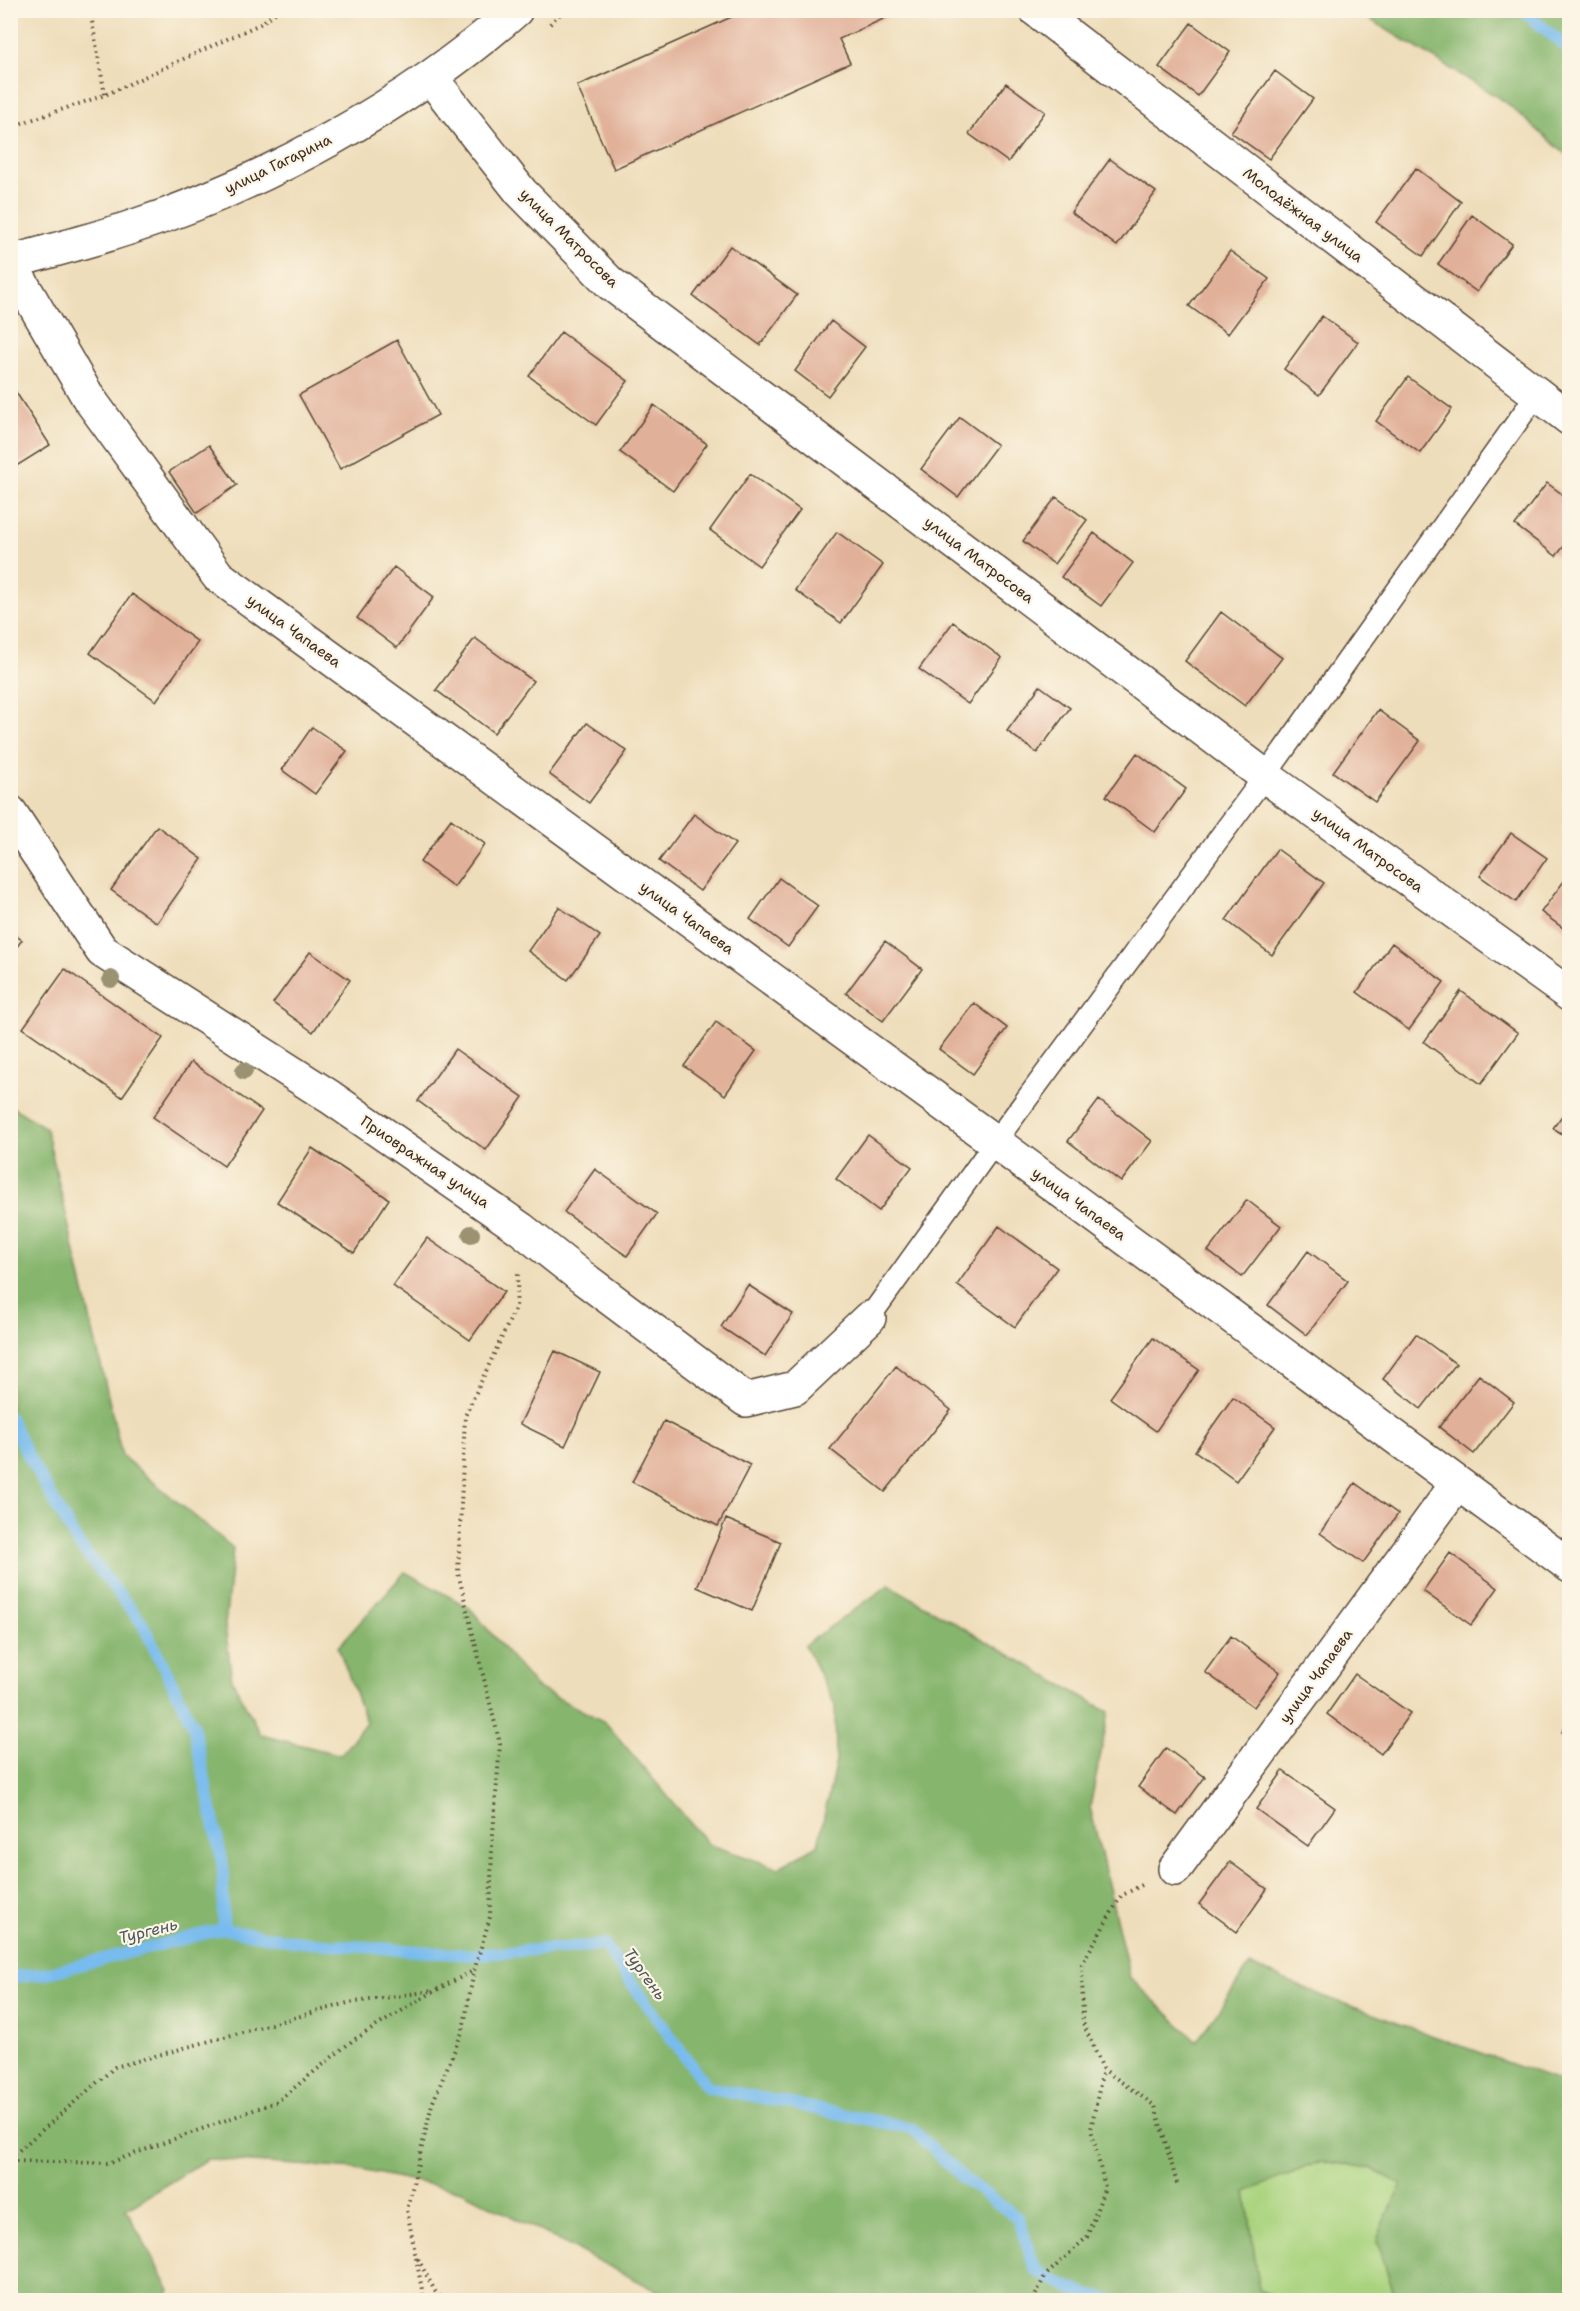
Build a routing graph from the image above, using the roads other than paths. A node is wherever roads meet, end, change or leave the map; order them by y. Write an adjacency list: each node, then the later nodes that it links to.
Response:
1 (516, 10): 3 (street, улица Гагарина)
2 (1036, 10): 5 (street, Молодёжная улица)
3 (431, 78): 4 (street, улица Гагарина); 7 (street, улица Матросова)
4 (10, 263): 10 (street, улица Чапаева)
5 (1537, 394): 6 (street, Молодёжная улица); 7 (lane)
6 (1569, 419)
7 (1265, 776): 9 (street, улица Матросова); 10 (lane)
8 (10, 812): 11 (street, Приовражная улица)
9 (1569, 995)
10 (995, 1142): 11 (lane); 12 (street, улица Чапаева)
11 (869, 1318)
12 (1457, 1484): 13 (street, улица Чапаева); 14 (street, улица Чапаева)
13 (1569, 1566)
14 (1175, 1869)

